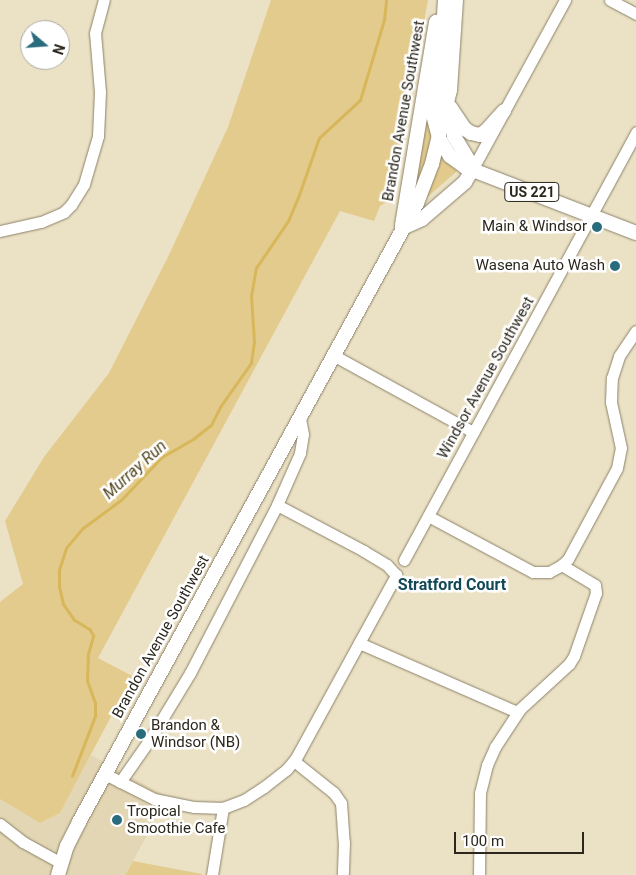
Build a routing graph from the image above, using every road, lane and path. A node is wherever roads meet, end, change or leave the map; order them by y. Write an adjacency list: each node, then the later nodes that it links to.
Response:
1 (104, 0): 16 (street)
2 (440, 0): 15 (main road, Brandon Avenue Southwest)
3 (446, 0): 12 (main road, Brandon Avenue Southwest / US 221)
4 (456, 0): 8 (main road, Brandon Avenue Southwest)
5 (565, 0): 10 (street)
6 (610, 0): 7 (street)
7 (636, 14)
8 (450, 90): 9 (main road); 12 (main road, Brandon Avenue Southwest)
9 (450, 106): 10 (main road); 13 (main road)
10 (504, 111): 13 (street)
11 (636, 132): 14 (street, Windsor Avenue Southwest)
12 (439, 138): 13 (main road, Brandon Avenue Southwest / US 221); 15 (main road, Brandon Avenue Southwest)
13 (473, 168): 14 (main road, US 221); 15 (main road)
14 (591, 215): 17 (main road, US 221); 21 (street, Windsor Avenue Southwest)
15 (402, 228): 19 (main road, Brandon Avenue Southwest)
16 (0, 232)
17 (636, 233)
18 (636, 331): 25 (street)
19 (333, 355): 20 (main road, Brandon Avenue Southwest); 21 (street)
20 (300, 418): 22 (street); 29 (main road, Brandon Avenue Southwest)
21 (473, 432): 23 (street, Windsor Avenue Southwest)
22 (277, 504): 26 (street); 30 (street)
23 (428, 516): 24 (street, Windsor Avenue Southwest); 25 (street)
24 (404, 560)
25 (562, 565): 27 (street)
26 (359, 643): 27 (street); 28 (street)
27 (517, 712): 36 (street)
28 (294, 761): 31 (street); 35 (street)
29 (105, 774): 30 (street); 33 (main road, Brandon Avenue Southwest)
30 (120, 782): 31 (street)
31 (223, 808): 34 (street)
32 (0, 824): 33 (street)
33 (60, 869)
34 (212, 875)
35 (343, 875)
36 (479, 875)

